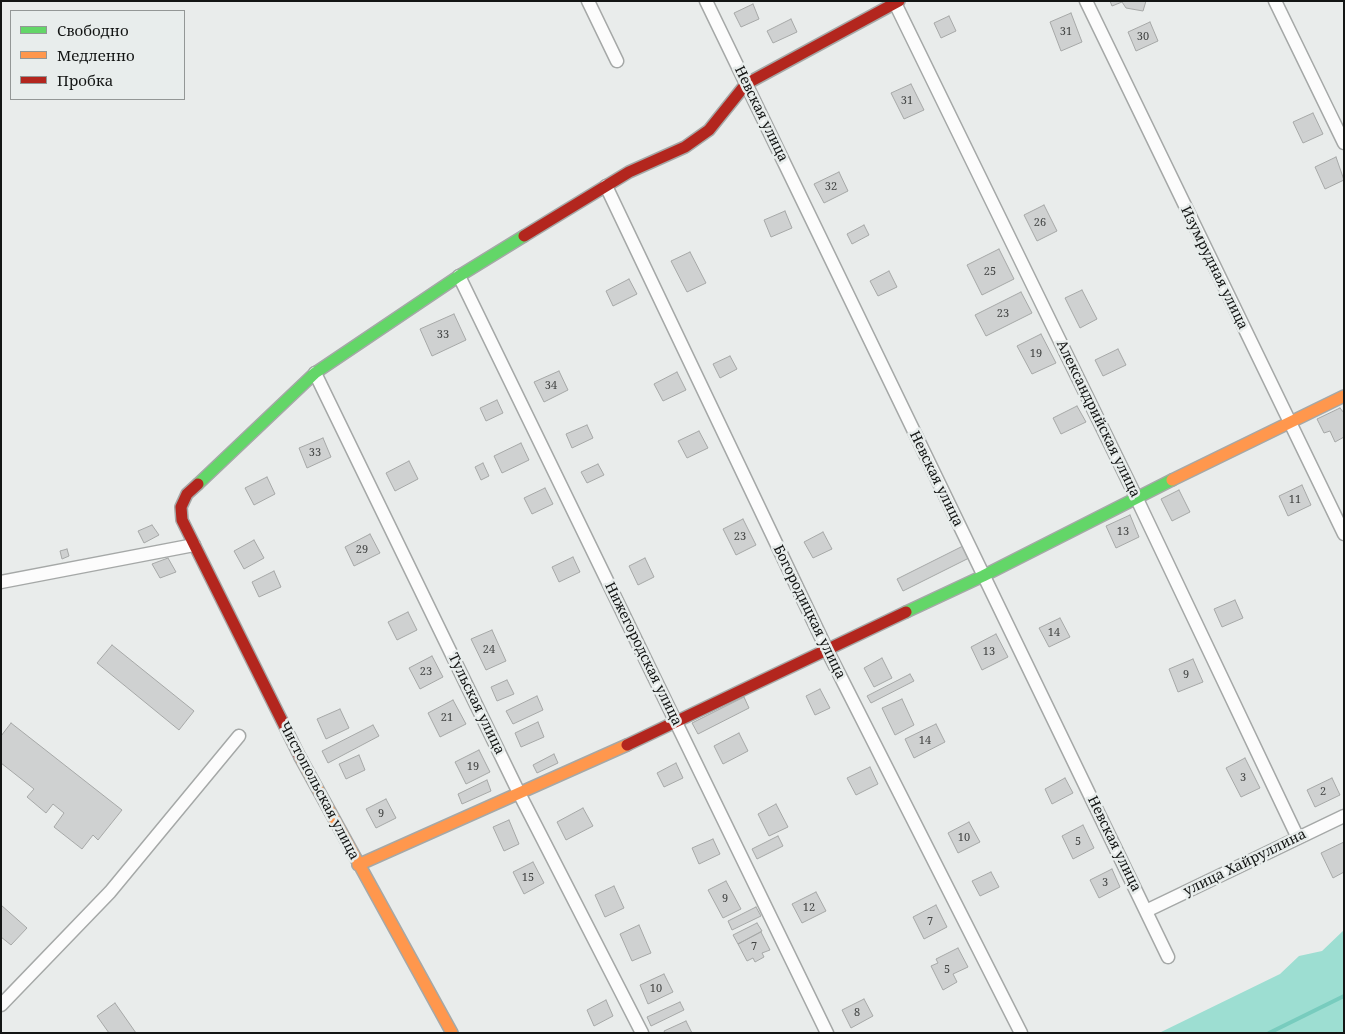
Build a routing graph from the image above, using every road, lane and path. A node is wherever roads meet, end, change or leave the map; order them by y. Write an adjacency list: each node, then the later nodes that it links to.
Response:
1 (588, 1): 6 (street)
2 (706, 1): 7 (street, Невская улица)
3 (1086, 1): 13 (street, Изумрудная улица)
4 (1275, 1): 8 (street)
5 (896, 2): 7 (street); 14 (street, Александрийская улица)
6 (617, 60)
7 (746, 84): 9 (street, Чистопольская улица); 17 (street, Невская улица)
8 (1344, 143)
9 (606, 186): 10 (street, Чистопольская улица); 19 (street, Богородицкая улица)
10 (459, 276): 11 (street, Чистопольская улица); 20 (street, Нижегородская улица)
11 (315, 373): 16 (street, Чистопольская улица); 22 (street, Тульская улица)
12 (1344, 396): 13 (street)
13 (1289, 424): 14 (street); 15 (street, Изумрудная улица)
14 (1136, 497): 17 (street); 24 (street, Александрийская улица)
15 (1344, 534)
16 (194, 545): 18 (street); 25 (street, Чистопольская улица)
17 (983, 576): 19 (street); 26 (street, Невская улица)
18 (1, 582)
19 (827, 650): 20 (street); 32 (street, Богородицкая улица)
20 (676, 722): 22 (street); 31 (street, Нижегородская улица)
21 (239, 736): 28 (street)
22 (519, 793): 25 (street); 30 (street, Тульская улица)
23 (1344, 816): 24 (street, улица Хайруллина)
24 (1298, 838): 26 (street, улица Хайруллина)
25 (358, 865): 29 (street, Чистопольская улица)
26 (1146, 910): 27 (street, Невская улица)
27 (1168, 957)
28 (1, 1004)
29 (452, 1033)
30 (642, 1033)
31 (827, 1033)
32 (1021, 1033)

